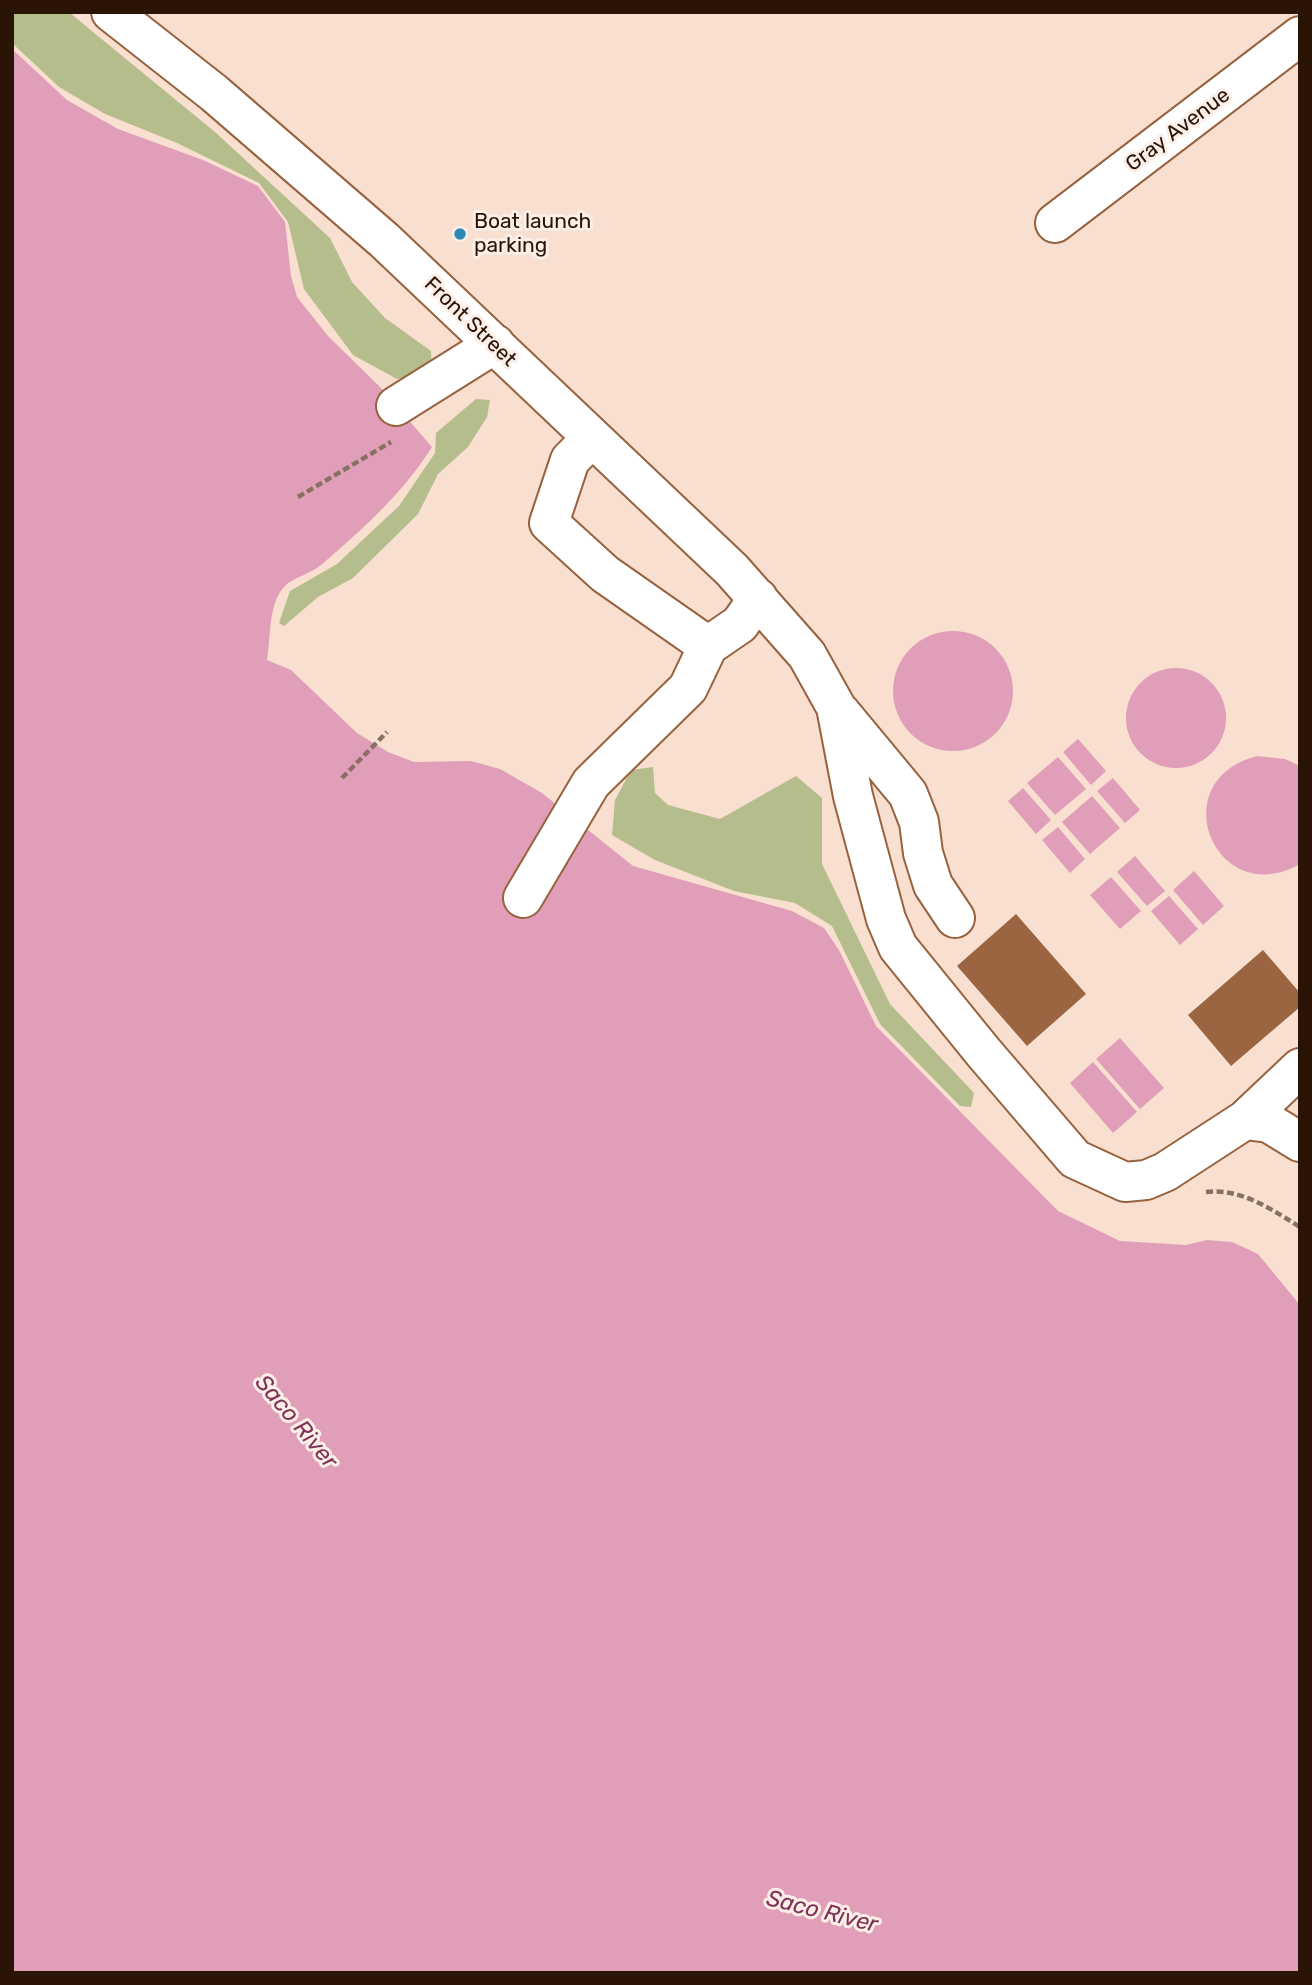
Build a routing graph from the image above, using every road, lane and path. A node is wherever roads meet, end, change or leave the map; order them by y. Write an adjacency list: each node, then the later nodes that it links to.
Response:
1 (111, 12): 4 (street, Front Street)
2 (1300, 36): 3 (street, Gray Avenue)
3 (1055, 223)
4 (495, 344): 5 (street); 6 (street, Front Street)
5 (397, 422): 7 (path)
6 (592, 438): 8 (street, Front Street); 9 (street)
7 (298, 497)
8 (758, 598): 9 (street); 10 (street, Front Street)
9 (708, 646): 13 (street)
10 (836, 707): 14 (street); 16 (street)
11 (387, 732): 12 (path)
12 (342, 778)
13 (523, 898)
14 (955, 918)
15 (1300, 1068): 16 (street)
16 (1245, 1120): 17 (street)
17 (1300, 1142)
18 (1197, 1193): 19 (path)
19 (1300, 1227)

